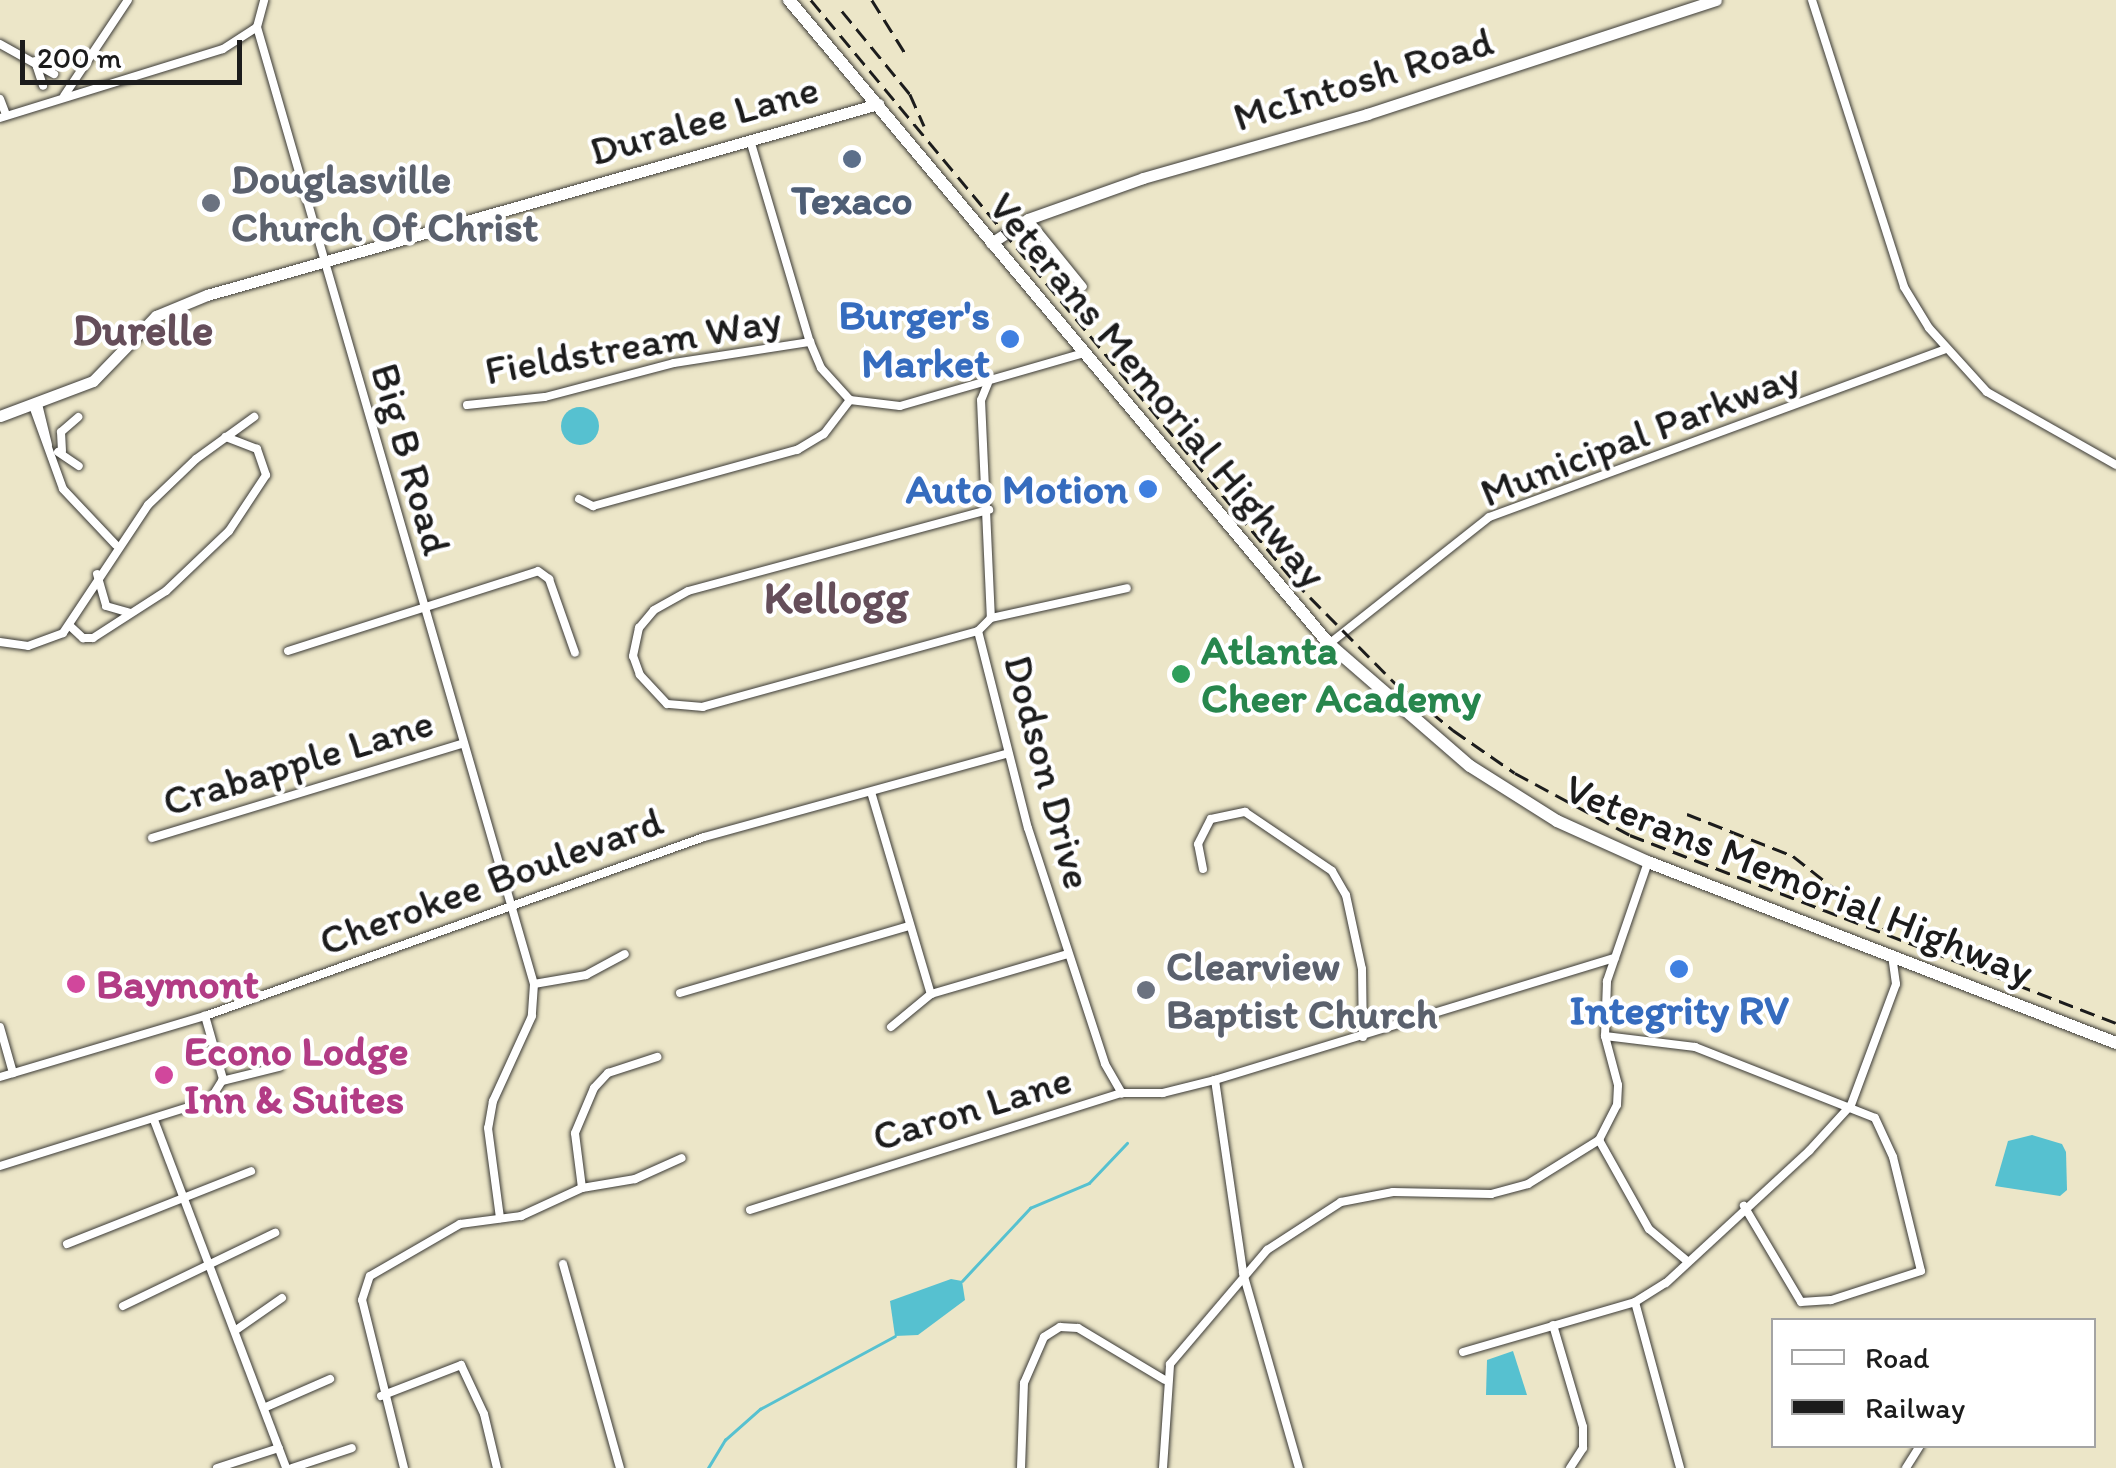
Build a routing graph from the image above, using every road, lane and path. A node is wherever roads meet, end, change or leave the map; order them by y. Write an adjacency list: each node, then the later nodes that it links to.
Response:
1 (128, 0): 11 (street)
2 (264, 0): 6 (street)
3 (789, 0): 13 (main road, Veterans Memorial Highway)
4 (1716, 0): 16 (street, McIntosh Road)
5 (1812, 0): 21 (street)
6 (257, 26): 11 (street); 18 (street, Big B Road)
7 (0, 44): 8 (street)
8 (35, 62): 9 (street); 10 (street)
9 (54, 74)
10 (43, 86)
11 (63, 97): 14 (street)
12 (0, 98): 14 (street)
13 (878, 104): 15 (street, Duralee Lane); 17 (main road, Veterans Memorial Highway)
14 (3, 117)
15 (750, 140): 18 (street, Duralee Lane); 20 (street)
16 (1028, 218): 17 (street, McIntosh Road); 19 (street)
17 (991, 243): 22 (main road, Veterans Memorial Highway)
18 (324, 261): 25 (street, Duralee Lane); 40 (street, Big B Road)
19 (1084, 287)
20 (810, 342): 24 (street); 26 (street, Fieldstream Way)
21 (1944, 350): 33 (street); 46 (street, Municipal Parkway)
22 (1084, 353): 23 (street); 46 (main road, Veterans Memorial Highway)
23 (988, 383): 24 (street); 36 (street, Dodson Drive)
24 (850, 400): 35 (street)
25 (35, 405): 27 (street, Duralee Lane); 32 (street)
26 (466, 405)
27 (0, 416)
28 (78, 417): 31 (street)
29 (254, 417): 30 (street)
30 (226, 438): 37 (street); 41 (street)
31 (62, 450): 32 (street); 34 (street)
32 (49, 454): 37 (street)
33 (2116, 465)
34 (79, 466)
35 (579, 499)
36 (989, 510): 42 (street, Dodson Drive); 44 (street)
37 (116, 545): 38 (street)
38 (97, 574): 41 (street); 43 (street)
39 (1127, 588): 42 (street)
40 (421, 603): 47 (street); 48 (street); 49 (street, Big B Road)
41 (134, 613): 43 (street)
42 (991, 618): 44 (street, Dodson Drive)
43 (70, 626): 45 (street)
44 (978, 631): 50 (street, Dodson Drive)
45 (0, 642)
46 (1329, 644): 53 (main road, Veterans Memorial Highway)
47 (288, 651)
48 (574, 654)
49 (461, 744): 52 (street, Crabapple Lane); 55 (street, Big B Road)
50 (1006, 754): 51 (street, Cherokee Boulevard); 58 (street, Dodson Drive)
51 (871, 792): 55 (street, Cherokee Boulevard); 56 (street)
52 (152, 838)
53 (1648, 862): 59 (main road, Veterans Memorial Highway); 60 (street)
54 (1203, 869): 68 (street)
55 (509, 909): 61 (street, Big B Road); 64 (street, Cherokee Boulevard)
56 (909, 926): 62 (street); 63 (street)
57 (625, 954): 61 (street)
58 (1068, 954): 63 (street); 76 (street, Dodson Drive)
59 (1892, 956): 69 (main road, Veterans Memorial Highway); 77 (street)
60 (1615, 958): 67 (street); 68 (street, Caron Lane)
61 (534, 984): 87 (street)
62 (680, 994)
63 (931, 994): 65 (street)
64 (206, 1016): 72 (street, Cherokee Boulevard); 75 (street)
65 (891, 1026)
66 (0, 1027): 72 (street)
67 (1605, 1036): 77 (street); 79 (street)
68 (1363, 1037): 74 (street, Caron Lane)
69 (2116, 1043)
70 (658, 1057): 83 (street)
71 (279, 1067): 75 (street)
72 (13, 1073): 73 (street, Cherokee Boulevard)
73 (0, 1077)
74 (1215, 1080): 76 (street, Caron Lane); 93 (street)
75 (222, 1081): 78 (street)
76 (1122, 1093): 86 (street, Caron Lane)
77 (1851, 1105): 85 (street); 85 (street)
78 (154, 1120): 81 (street); 84 (street)
79 (1599, 1140): 90 (street); 93 (street)
80 (682, 1158): 83 (street)
81 (0, 1166)
82 (251, 1171): 84 (street)
83 (582, 1188): 87 (street)
84 (182, 1198): 89 (street); 92 (street)
85 (1744, 1206): 90 (street)
86 (750, 1210)
87 (500, 1218): 102 (street)
88 (275, 1233): 92 (street)
89 (67, 1244)
90 (1686, 1260): 95 (street)
91 (563, 1264): 106 (street)
92 (211, 1266): 96 (street); 98 (street)
93 (1244, 1273): 101 (street); 113 (street)
94 (282, 1298): 98 (street)
95 (1636, 1302): 97 (street); 115 (street)
96 (123, 1306)
97 (1553, 1325): 99 (street); 114 (street)
98 (236, 1330): 103 (street)
99 (1463, 1352)
100 (330, 1379): 103 (street)
101 (1164, 1380): 111 (street); 112 (street)
102 (381, 1396): 109 (street); 110 (street)
103 (266, 1407): 104 (street)
104 (279, 1448): 107 (street); 108 (street)
105 (352, 1448): 108 (street)
106 (620, 1467)
107 (217, 1468)
108 (289, 1468)
109 (404, 1468)
110 (497, 1468)
111 (1021, 1468)
112 (1163, 1468)
113 (1299, 1468)
114 (1570, 1468)
115 (1680, 1468)

